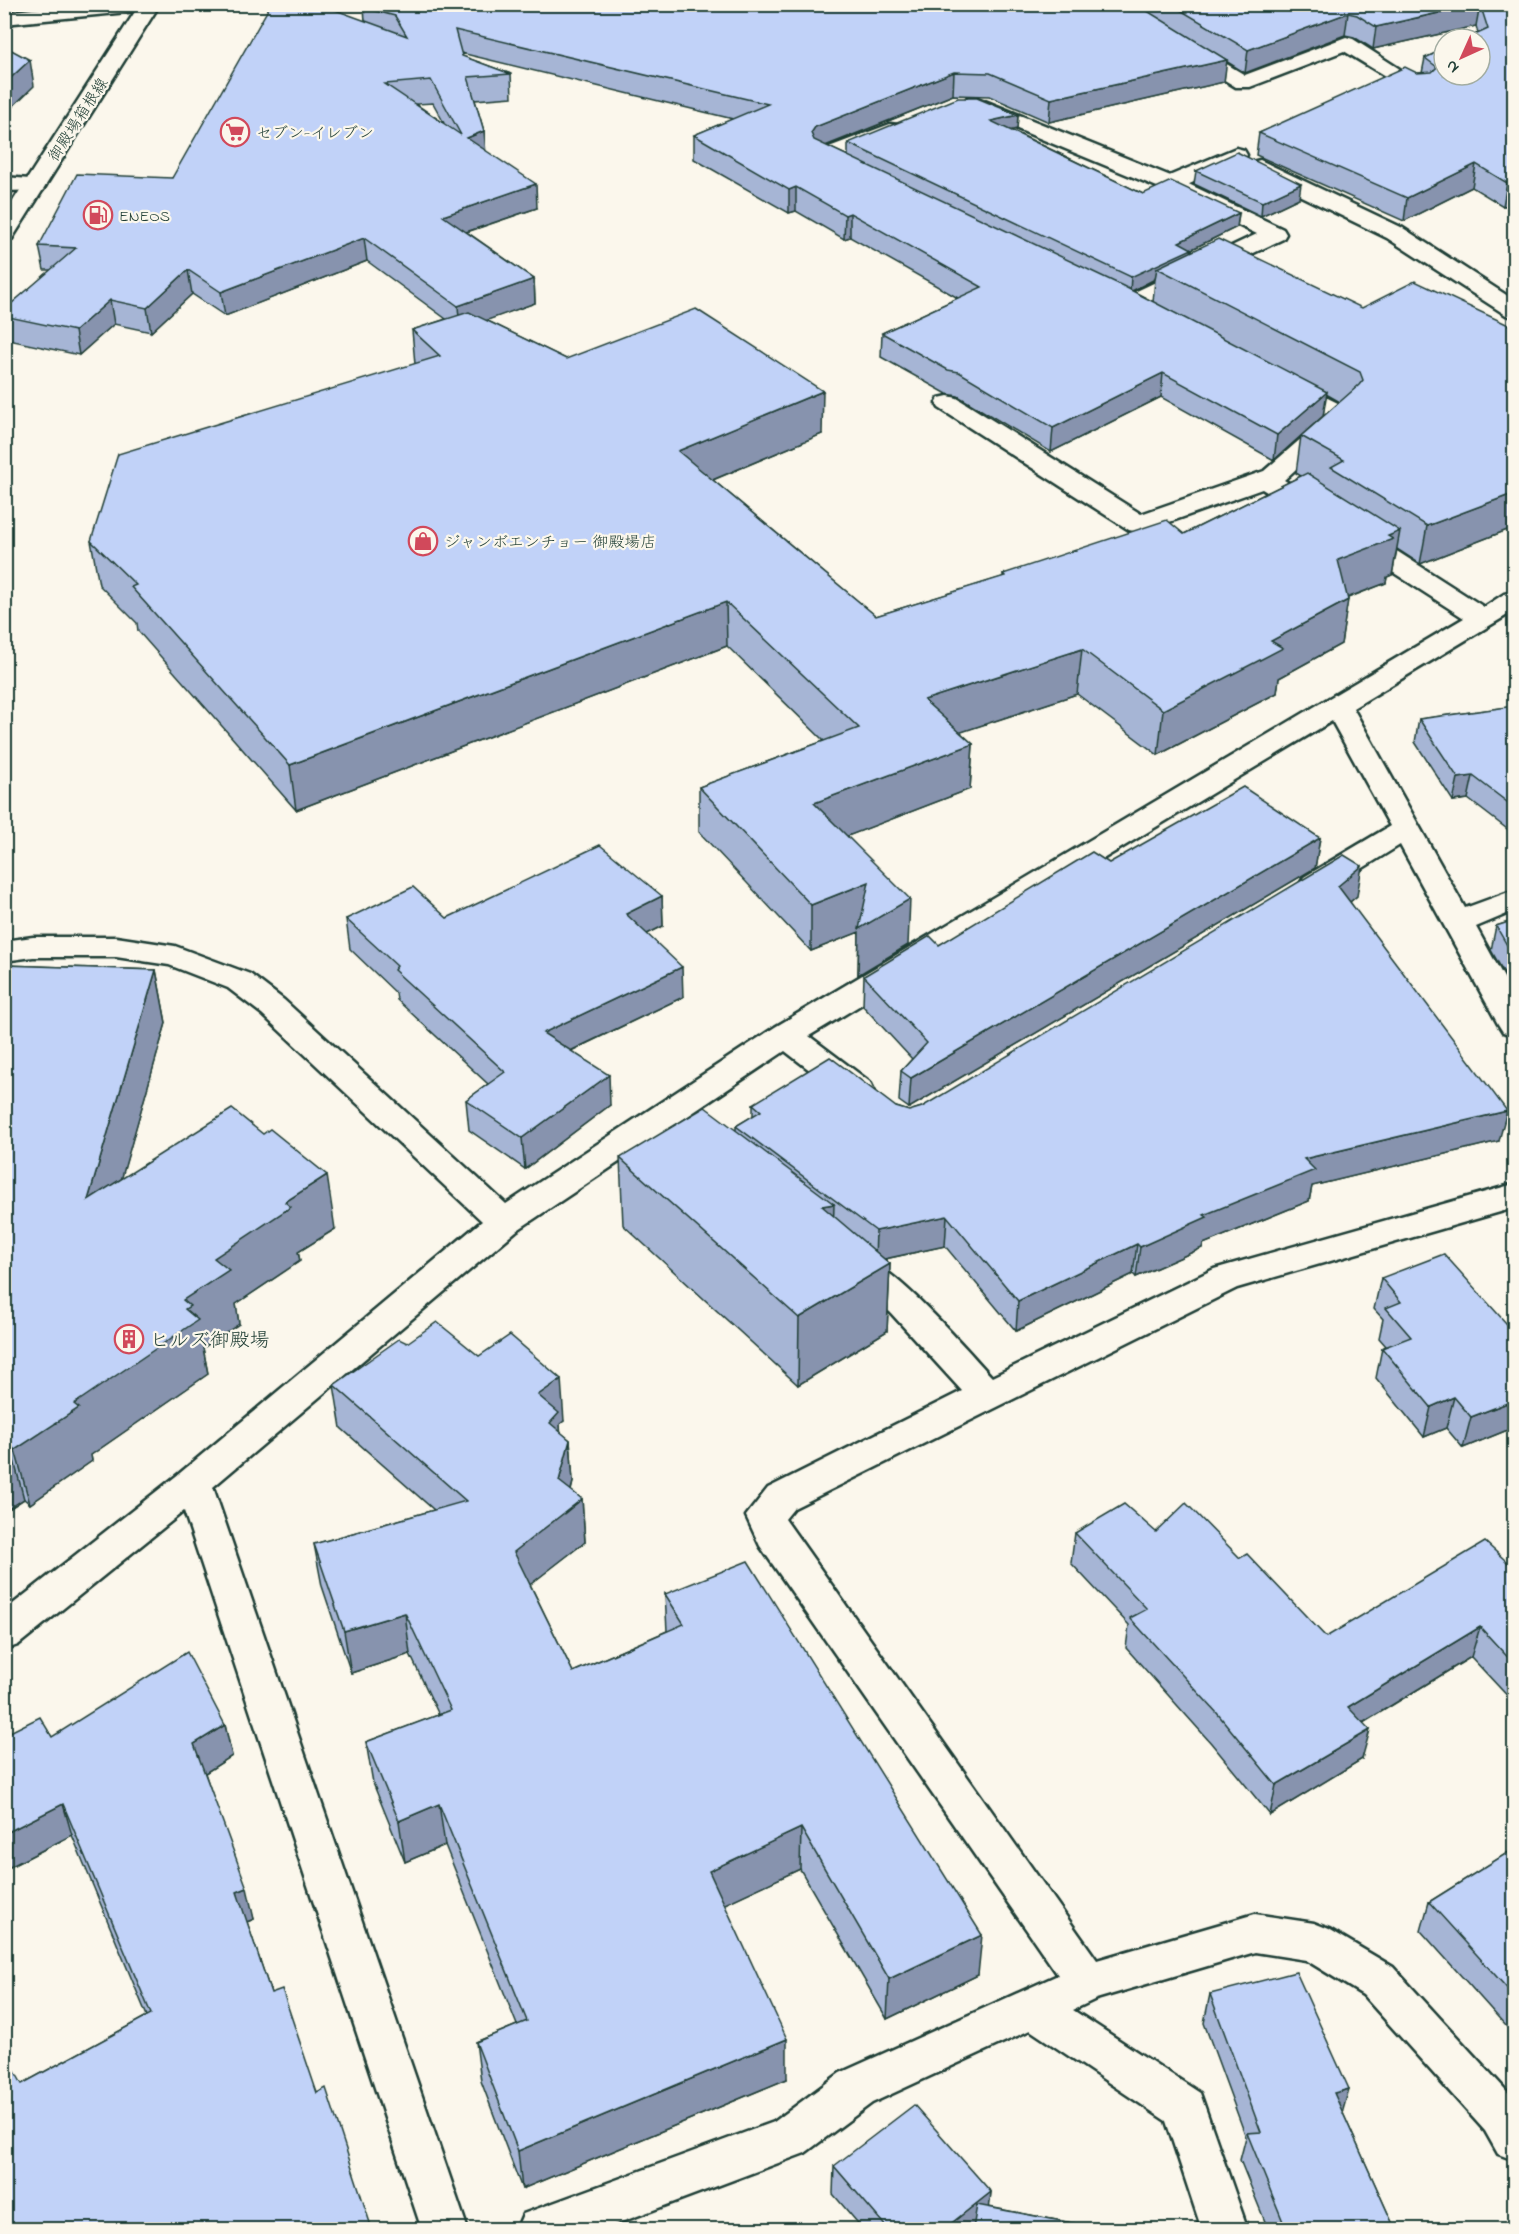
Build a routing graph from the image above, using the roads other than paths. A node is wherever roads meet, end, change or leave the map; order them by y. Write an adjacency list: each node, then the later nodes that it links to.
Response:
1 (149, 4): 3 (street); 10 (street, 御殿場箱根線)
2 (1111, 4): 4 (street)
3 (4, 18)
4 (1419, 89)
5 (954, 103): 9 (street)
6 (911, 121): 7 (street)
7 (877, 182)
8 (4, 184): 10 (street)
9 (1170, 184): 12 (street); 13 (street)
10 (35, 185): 11 (street, 御殿場箱根線)
11 (4, 234)
12 (1109, 293)
13 (1515, 310)
14 (1262, 372): 16 (street)
15 (948, 403): 16 (street)
16 (1274, 476): 18 (street)
17 (1515, 600): 18 (street)
18 (1483, 618): 19 (street)
19 (1337, 704): 20 (street); 26 (street)
20 (1406, 829): 21 (street); 23 (street)
21 (1295, 896)
22 (1515, 900): 23 (street)
23 (1458, 923): 25 (street)
24 (4, 951): 31 (street)
25 (1515, 1024)
26 (786, 1035): 27 (street); 28 (street)
27 (880, 1106)
28 (661, 1120): 29 (street); 31 (street)
29 (689, 1141)
30 (1515, 1196): 33 (street)
31 (504, 1222): 34 (street)
32 (828, 1247): 33 (street)
33 (987, 1395): 36 (street)
34 (192, 1483): 35 (street); 39 (street)
35 (4, 1634)
36 (1088, 1982): 37 (street); 38 (street)
37 (1032, 2007): 40 (street); 41 (street)
38 (1515, 2139)
39 (445, 2229)
40 (539, 2229)
41 (1225, 2229)

